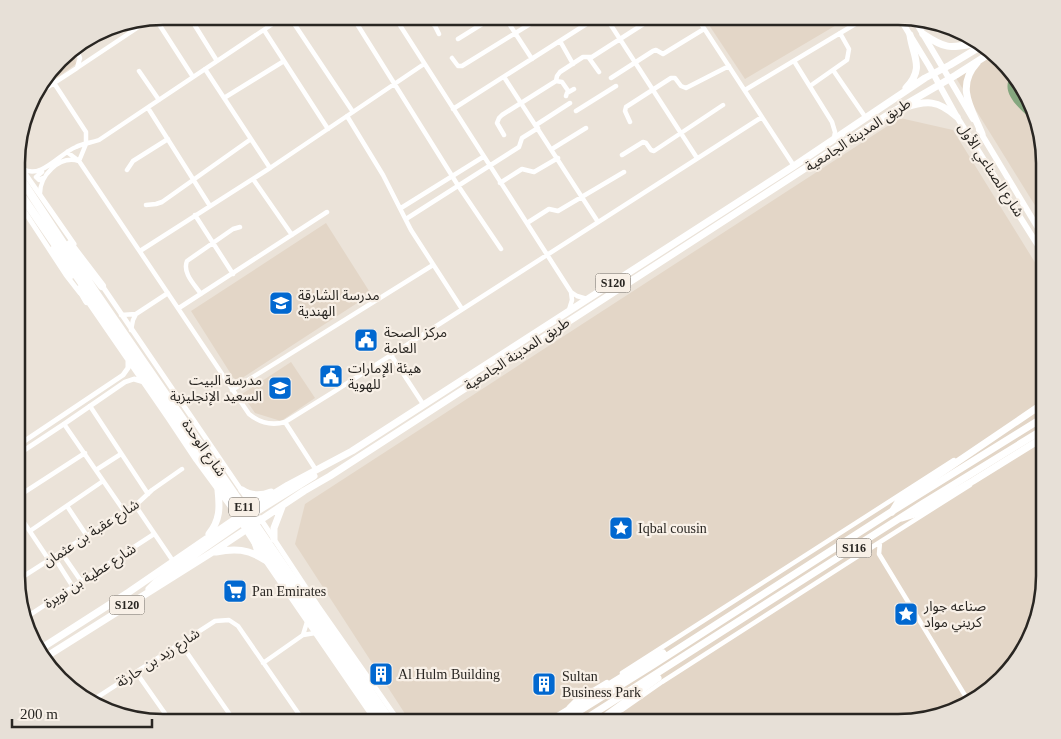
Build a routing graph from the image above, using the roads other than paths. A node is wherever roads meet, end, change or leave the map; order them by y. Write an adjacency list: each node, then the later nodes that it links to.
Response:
1 (156, 25): 50 (street)
2 (194, 25): 36 (street)
3 (272, 25): 20 (street)
4 (294, 25): 73 (street)
5 (358, 25): 56 (street)
6 (400, 25): 40 (street)
7 (480, 25): 26 (street)
8 (510, 25): 23 (street)
9 (529, 25): 23 (street)
10 (584, 25): 28 (street)
11 (611, 25): 27 (street)
12 (642, 25): 27 (street)
13 (702, 25): 19 (street)
14 (853, 25): 21 (street)
15 (904, 25): 25 (main road, شارع الصناعي الأول)
16 (434, 26): 22 (street)
17 (138, 27): 43 (street)
18 (919, 27): 24 (main road, شارع الصناعي الأول)
19 (704, 29): 39 (street); 42 (street)
20 (264, 30): 36 (street); 38 (street)
21 (840, 33): 37 (street); 46 (street)
22 (439, 34)
23 (515, 34): 33 (street); 35 (street)
24 (923, 34): 29 (main road); 45 (main road, شارع الصناعي الأول)
25 (910, 35): 49 (main road, شارع الصناعي الأول); 64 (main road)
26 (458, 39)
27 (620, 39): 34 (street); 39 (street)
28 (560, 41): 35 (street); 41 (street)
29 (969, 45)
30 (976, 49): 45 (main road, طريق المدينة الجامعية / S120)
31 (78, 54): 43 (street)
32 (983, 57): 53 (main road, طريق المدينة الجامعية / S120); 86 (main road)
33 (452, 58)
34 (589, 58): 41 (street); 48 (street)
35 (532, 59): 51 (street)
36 (217, 60): 44 (street)
37 (794, 61): 59 (street); 63 (street)
38 (284, 62): 65 (street); 83 (street)
39 (635, 62): 52 (street); 62 (street)
40 (424, 64): 56 (street); 71 (street)
41 (573, 64): 54 (street)
42 (729, 66): 62 (street); 63 (street)
43 (78, 68): 55 (street)
44 (205, 69): 50 (street); 65 (street)
45 (944, 69): 49 (main road, طريق المدينة الجامعية / S120); 53 (main road, شارع الصناعي الأول)
46 (834, 70): 59 (street); 78 (street)
47 (139, 71): 66 (street)
48 (598, 72)
49 (933, 74): 57 (main road, شارع الصناعي الأول); 64 (main road, طريق المدينة الجامعية / S120)
50 (193, 77): 66 (street)
51 (504, 77): 67 (street); 71 (street)
52 (611, 78)
53 (949, 79): 57 (main road, طريق المدينة الجامعية / S120); 86 (main road, شارع الصناعي الأول)
54 (556, 81): 61 (street); 67 (street)
55 (54, 84): 60 (street); 91 (street)
56 (394, 84): 73 (street); 108 (street)
57 (938, 84): 74 (main road, طريق المدينة الجامعية / S120); 77 (main road, شارع الصناعي الأول)
58 (616, 86): 72 (street)
59 (810, 86): 80 (street)
60 (47, 88)
61 (574, 89)
62 (653, 89): 79 (street); 85 (street)
63 (745, 90): 76 (street)
64 (897, 96): 78 (main road, طريق المدينة الجامعية / S120)
65 (224, 98): 89 (street)
66 (159, 100): 70 (street)
67 (521, 102): 81 (street); 87 (street)
68 (570, 103): 81 (street)
69 (723, 106): 85 (street)
70 (148, 108): 88 (street); 91 (street)
71 (452, 109): 95 (street)
72 (576, 111)
73 (353, 112): 75 (street)
74 (889, 114): 77 (main road); 179 (main road, طريق المدينة الجامعية / S120)
75 (346, 116): 83 (street); 119 (street)
76 (762, 117): 97 (street); 99 (street)
77 (957, 117): 130 (main road, شارع الصناعي الأول)
78 (866, 118): 84 (main road, طريق المدينة الجامعية / S120)
79 (630, 122)
80 (832, 122): 84 (street); 90 (street)
81 (537, 126): 92 (street); 101 (street)
82 (586, 128): 92 (street)
83 (328, 129): 102 (street)
84 (847, 131): 90 (main road, طريق المدينة الجامعية / S120)
85 (681, 133): 94 (street); 97 (street)
86 (982, 134): 127 (main road, شارع الصناعي الأول)
87 (504, 135)
88 (168, 139): 103 (street); 111 (street)
89 (251, 139): 102 (street); 111 (street)
90 (834, 140): 99 (main road, طريق المدينة الجامعية / S120)
91 (86, 144): 93 (street); 98 (street)
92 (552, 149): 96 (street)
93 (67, 152): 98 (street); 100 (street)
94 (622, 154)
95 (483, 157): 101 (street); 108 (street)
96 (558, 158): 112 (street); 115 (street)
97 (697, 158): 125 (street)
98 (79, 161): 106 (street); 133 (street)
99 (794, 166): 142 (main road, طريق المدينة الجامعية / S120)
100 (46, 167): 104 (street); 106 (street)
101 (490, 167): 112 (street); 113 (street)
102 (270, 168): 109 (street)
103 (127, 170)
104 (25, 171)
105 (624, 172): 115 (street)
106 (48, 174): 114 (street)
107 (25, 177): 114 (street)
108 (452, 177): 113 (street); 119 (street)
109 (253, 178): 118 (street); 129 (street)
110 (25, 180): 123 (highway, شارع الوحدة / E11)
111 (194, 180): 117 (street); 118 (street)
112 (500, 183): 126 (street)
113 (458, 187): 124 (street); 132 (street)
114 (40, 196): 137 (street)
115 (582, 197): 125 (street); 126 (street)
116 (25, 200): 141 (highway, شارع الوحدة / E11)
117 (146, 205)
118 (210, 206): 122 (street)
119 (401, 208): 124 (street)
120 (25, 211): 141 (street)
121 (327, 212): 129 (street)
122 (195, 215): 131 (street); 133 (street)
123 (47, 218): 137 (highway); 141 (highway, شارع الوحدة / E11)
124 (406, 219): 135 (street)
125 (598, 222): 134 (street)
126 (527, 223): 134 (street)
127 (1036, 225)
128 (240, 227): 131 (street)
129 (292, 235): 136 (street)
130 (1036, 242)
131 (213, 243): 136 (street); 140 (street)
132 (501, 249)
133 (140, 251): 138 (street)
134 (548, 255): 139 (street); 144 (street)
135 (434, 265): 144 (street); 152 (street)
136 (233, 274): 140 (street)
137 (102, 286): 147 (street)
138 (168, 292): 143 (street); 146 (street)
139 (571, 292): 142 (street); 145 (street)
140 (202, 294): 143 (street)
141 (91, 297): 150 (street); 224 (highway, شارع الوحدة / E11); 225 (highway, شارع الوحدة / E11)
142 (587, 300): 145 (main road, طريق المدينة الجامعية / S120)
143 (179, 308): 152 (street)
144 (462, 309): 149 (street)
145 (569, 311): 154 (main road, طريق المدينة الجامعية / S120)
146 (136, 314): 147 (street); 148 (street)
147 (120, 315): 148 (street)
148 (132, 331): 175 (street)
149 (392, 355): 154 (street); 157 (street)
150 (128, 360): 151 (street); 153 (street)
151 (144, 382): 155 (street); 174 (street)
152 (232, 390): 157 (street)
153 (95, 394): 155 (street); 161 (street)
154 (423, 404): 167 (main road, طريق المدينة الجامعية / S120)
155 (90, 406): 159 (street); 165 (street)
156 (1036, 409): 166 (main road)
157 (285, 422): 170 (street)
158 (1036, 423): 183 (main road, S116)
159 (64, 424): 163 (street); 164 (street)
160 (1036, 434): 184 (main road, S116)
161 (25, 441)
162 (1036, 442): 172 (main road)
163 (25, 449)
164 (85, 453): 169 (street); 176 (street)
165 (120, 454): 169 (street); 177 (street)
166 (967, 454): 183 (main road); 219 (street)
167 (327, 464): 170 (main road, طريق المدينة الجامعية / S120); 181 (main road)
168 (182, 469): 177 (street, شارع عقبة بن عثمان)
169 (96, 470): 171 (street)
170 (316, 470): 173 (main road, طريق المدينة الجامعية / S120)
171 (103, 481): 180 (street); 182 (street)
172 (973, 481): 184 (main road); 193 (street)
173 (288, 485): 175 (main road); 181 (main road, طريق المدينة الجامعية / S120)
174 (218, 490): 187 (street); 191 (main road)
175 (242, 490): 181 (street)
176 (25, 492)
177 (148, 494): 178 (street, شارع عقبة بن عثمان)
178 (135, 505): 182 (street, شارع عقبة بن عثمان); 189 (street)
179 (283, 505): 185 (main road, طريق المدينة الجامعية / S120); 192 (main road)
180 (67, 506): 188 (street); 190 (street)
181 (254, 510): 185 (street); 187 (main road)
182 (124, 511): 190 (street, شارع عقبة بن عثمان)
183 (892, 512): 210 (main road, S116)
184 (901, 518): 215 (main road, S116)
185 (261, 520): 187 (main road, طريق المدينة الجامعية / S120); 192 (street)
186 (25, 523): 188 (street)
187 (244, 525): 191 (main road, طريق المدينة الجامعية / S120); 194 (main road); 197 (main road, طريق المدينة الجامعية / S120); 205 (main road)
188 (30, 531): 199 (street)
189 (154, 534): 201 (street); 203 (street, شارع عطية بن نويرة)
190 (86, 536): 196 (street, شارع عقبة بن عثمان)
191 (207, 537): 201 (main road, طريق المدينة الجامعية / S120)
192 (274, 539): 226 (street)
193 (880, 542): 195 (street); 198 (street)
194 (257, 549): 200 (street)
195 (867, 550): 198 (street); 231 (street)
196 (61, 552): 199 (street, شارع عقبة بن عثمان); 203 (street)
197 (211, 553): 200 (main road); 205 (main road, طريق المدينة الجامعية / S120)
198 (879, 554): 217 (street)
199 (52, 558): 202 (street, شارع عقبة بن عثمان); 204 (street)
200 (264, 560): 207 (street)
201 (173, 561): 212 (main road, طريق المدينة الجامعية / S120)
202 (25, 573)
203 (81, 581): 204 (street, شارع عطية بن نويرة)
204 (73, 586): 206 (street, شارع عطية بن نويرة)
205 (147, 594): 213 (main road, طريق المدينة الجامعية / S120)
206 (31, 614)
207 (307, 622): 208 (street); 209 (street)
208 (315, 633): 209 (street); 223 (street)
209 (303, 635): 214 (street)
210 (686, 643): 219 (main road); 228 (main road, S116)
211 (180, 644): 214 (street, شارع زيد بن حارثة); 216 (street, شارع زيد بن حارثة); 221 (street)
212 (43, 646)
213 (49, 655)
214 (263, 663): 222 (street)
215 (666, 669): 229 (main road, S116); 230 (main road)
216 (136, 672): 218 (street, شارع زيد بن حارثة); 220 (street)
217 (966, 696)
218 (97, 697)
219 (567, 710): 227 (main road)
220 (164, 714)
221 (229, 714)
222 (299, 714)
223 (371, 714)
224 (378, 714)
225 (386, 714)
226 (394, 714)
227 (561, 714)
228 (574, 714)
229 (594, 714)
230 (609, 714)
231 (611, 714)

